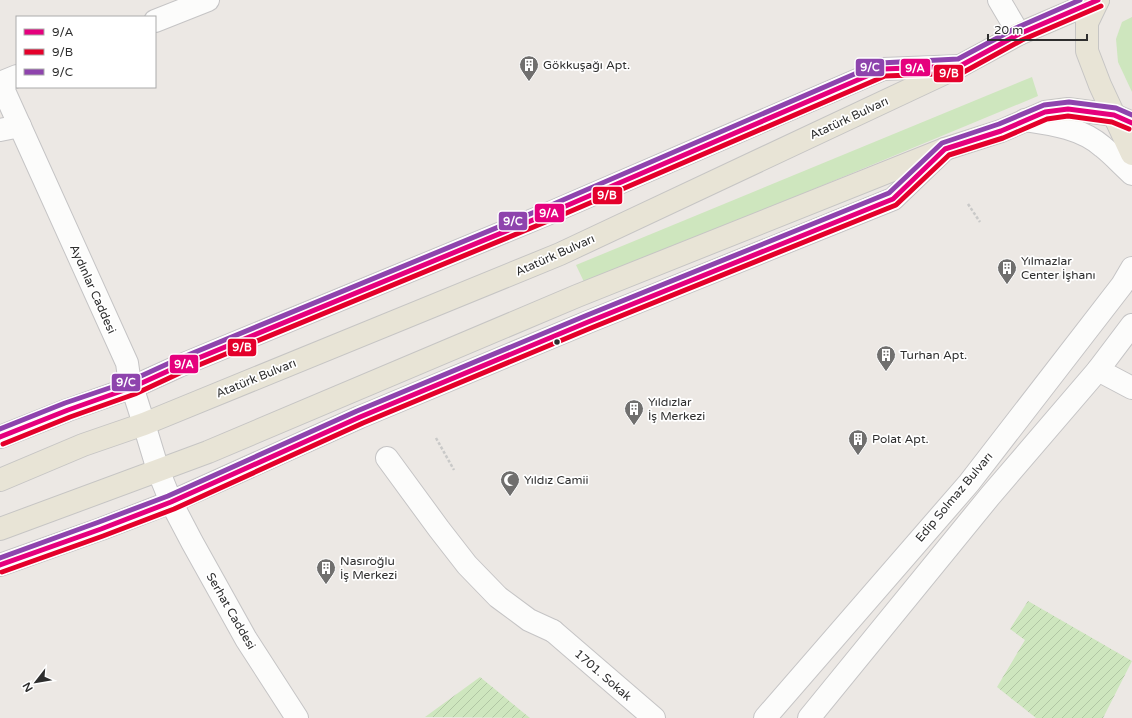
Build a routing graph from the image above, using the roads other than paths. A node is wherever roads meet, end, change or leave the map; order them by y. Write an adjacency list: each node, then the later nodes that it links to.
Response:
1 (208, 0): 4 (street)
2 (999, 0): 5 (street)
3 (1098, 0): 5 (main road, Atatürk Bulvarı); 9 (main road)
4 (156, 22)
5 (1019, 34): 6 (main road, Atatürk Bulvarı)
6 (960, 66): 18 (street); 20 (main road, Atatürk Bulvarı)
7 (16, 76): 8 (street)
8 (0, 83): 11 (street, Aydınlar Caddesi)
9 (1123, 119): 10 (main road); 13 (main road)
10 (1025, 120): 12 (main road); 14 (street)
11 (10, 128): 18 (street, Aydınlar Caddesi)
12 (946, 149): 23 (main road); 25 (street)
13 (1132, 154)
14 (1132, 174)
15 (1132, 268): 30 (street, Edip Solmaz Bulvarı)
16 (1132, 324): 17 (street)
17 (1098, 370): 19 (street); 31 (street)
18 (133, 387): 20 (street, Aydınlar Caddesi); 21 (street)
19 (1132, 388)
20 (144, 424): 23 (street, Aydınlar Caddesi); 24 (main road, Atatürk Bulvarı)
21 (0, 437)
22 (387, 458): 29 (street, 1701. Sokak)
23 (158, 470): 25 (street, Aydınlar Caddesi); 26 (main road)
24 (0, 480)
25 (171, 502): 27 (street); 28 (street, Serhat Caddesi)
26 (0, 529)
27 (0, 565)
28 (297, 718)
29 (654, 718)
30 (765, 718)
31 (810, 718)

